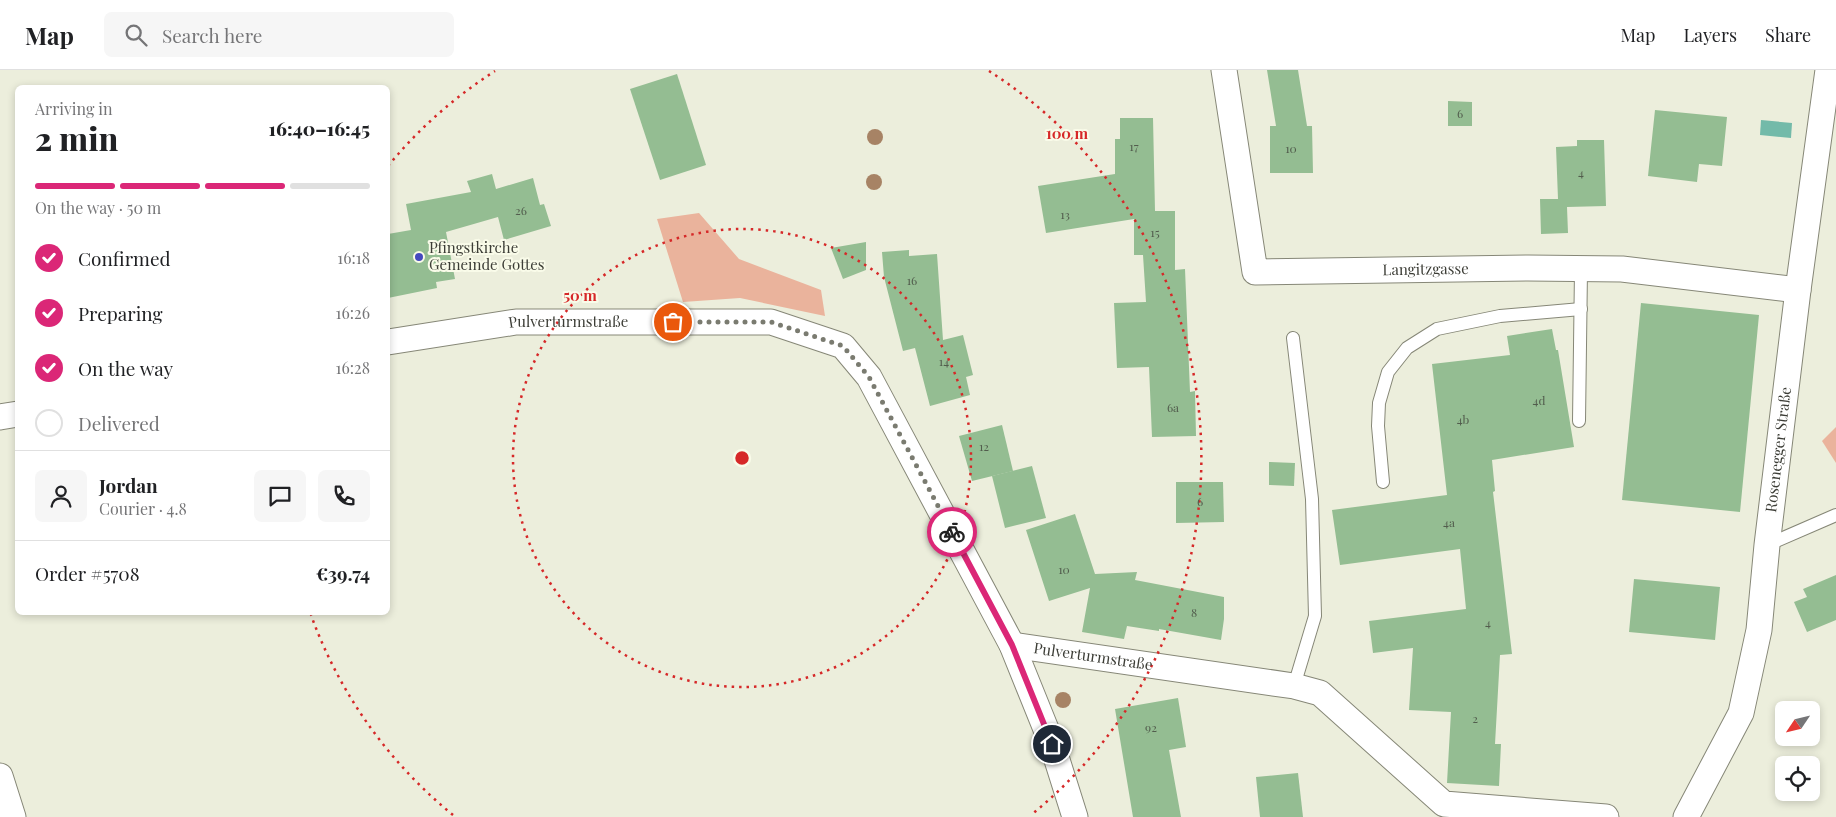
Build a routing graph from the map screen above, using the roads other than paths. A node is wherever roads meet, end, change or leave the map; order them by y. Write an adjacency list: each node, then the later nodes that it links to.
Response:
1 (1224, 70): 3 (street, Langitzgasse)
2 (1828, 70): 4 (street, Rosenegger Straße)
3 (1582, 270): 4 (street, Langitzgasse); 5 (lane)
4 (1798, 290): 13 (street, Rosenegger Straße)
5 (1581, 309): 10 (lane); 11 (lane)
6 (1293, 338): 15 (lane)
7 (390, 342): 14 (street, Pulverturmstraße)
8 (15, 414): 9 (street)
9 (0, 417)
10 (1579, 421)
11 (1383, 482)
12 (1836, 515): 13 (lane)
13 (1766, 545): 20 (street, Rosenegger Straße)
14 (1012, 645): 15 (street, Pulverturmstraße); 18 (street)
15 (1294, 686): 19 (street, Pulverturmstraße)
16 (0, 776): 17 (street)
17 (13, 817)
18 (1075, 817)
19 (1606, 817)
20 (1686, 817)

